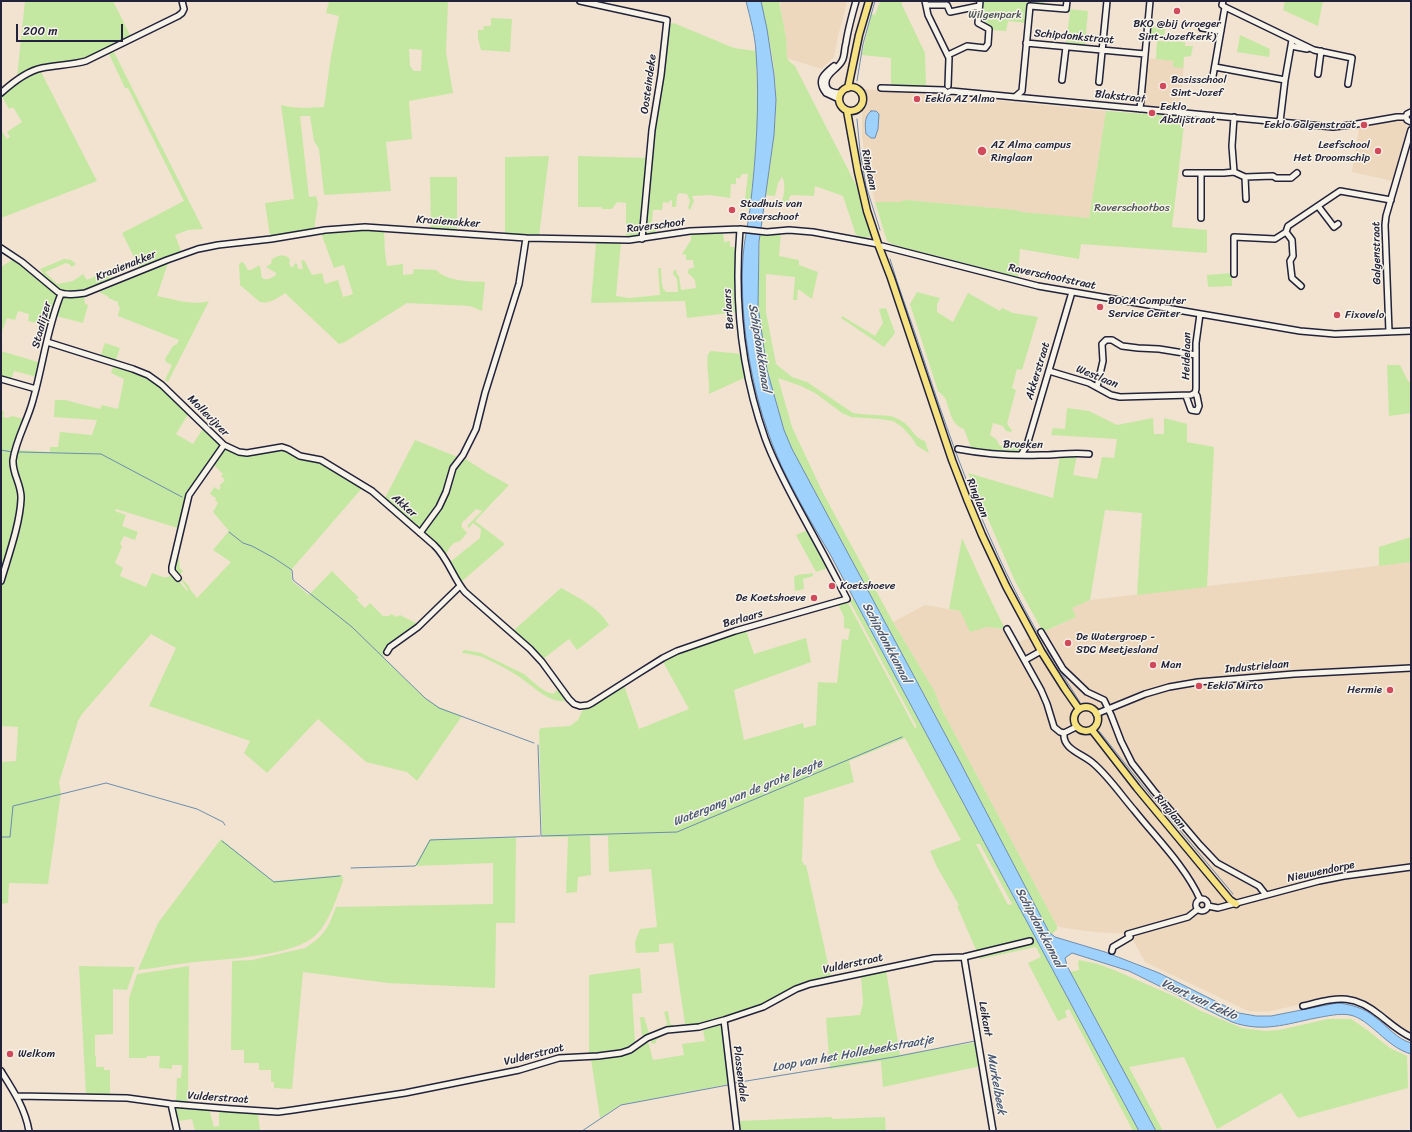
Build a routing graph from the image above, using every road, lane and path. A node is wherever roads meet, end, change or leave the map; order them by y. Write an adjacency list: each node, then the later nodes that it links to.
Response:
1 (182, 1): 36 (street)
2 (580, 1): 64 (street, Oosteindeke)
3 (856, 1): 37 (street)
4 (869, 1): 23 (main road)
5 (1067, 1): 15 (street)
6 (1107, 1): 18 (street)
7 (1150, 1): 21 (street)
8 (1223, 1): 11 (street)
9 (925, 3): 10 (street); 22 (street)
10 (980, 3): 22 (street)
11 (1225, 7): 13 (street); 14 (street)
12 (1202, 28): 13 (street)
13 (1221, 31): 24 (street)
14 (1292, 40): 16 (street); 19 (street)
15 (1026, 43): 17 (street, Schipdonkstraat); 35 (street)
16 (1291, 46): 19 (street); 28 (street)
17 (1066, 47): 18 (street, Schipdonkstraat); 27 (street)
18 (1102, 50): 21 (street, Schipdonkstraat); 29 (street)
19 (1314, 50): 20 (street)
20 (1321, 51): 25 (street); 30 (street)
21 (1145, 54): 40 (street)
22 (948, 55): 34 (street)
23 (854, 63): 31 (main road); 32 (main road)
24 (1215, 67): 26 (street); 28 (street)
25 (1318, 74)
26 (1213, 76)
27 (1062, 80)
28 (1285, 80): 46 (street)
29 (1100, 82)
30 (1348, 84)
31 (848, 88): 32 (main road); 37 (main road)
32 (855, 88): 42 (main road)
33 (881, 88): 34 (street, Blakstraat)
34 (948, 89): 38 (street, Blakstraat)
35 (1022, 91): 38 (street); 39 (street)
36 (1, 93)
37 (840, 96): 41 (main road)
38 (1016, 97): 39 (street, Blakstraat)
39 (1026, 98): 40 (street, Blakstraat)
40 (1140, 109): 44 (street, Blakstraat)
41 (847, 111): 42 (main road); 49 (main road, Ringlaan)
42 (854, 111): 49 (main road, Ringlaan)
43 (1411, 112): 45 (street)
44 (1234, 117): 46 (street, Blakstraat); 50 (street)
45 (1406, 117): 46 (street, Blakstraat); 47 (street)
46 (1280, 122)
47 (1411, 122)
48 (1411, 130): 56 (street, Galgenstraat)
49 (853, 141): 65 (main road, Ringlaan)
50 (1234, 172): 53 (street); 54 (street)
51 (1297, 173): 54 (street)
52 (1186, 174): 53 (street)
53 (1202, 174): 58 (street)
54 (1245, 177): 55 (street)
55 (1246, 199)
56 (1391, 200): 57 (street); 74 (street, Galgenstraat)
57 (1318, 206): 59 (street); 62 (street)
58 (1202, 218)
59 (1338, 224)
60 (742, 229): 61 (street, Raverschoot); 64 (street, Raverschoot); 89 (street, Berlaars)
61 (764, 232): 65 (street, Raverschootstraat)
62 (1286, 232): 67 (street); 69 (street)
63 (526, 238): 64 (street, Raverschoot); 71 (street, Kraaienakker); 86 (street)
64 (642, 239)
65 (880, 243): 68 (main road, Ringlaan); 68 (main road, Ringlaan); 70 (street, Raverschootstraat)
66 (1, 248): 71 (street, Staalijzer)
67 (1234, 274)
68 (891, 278): 92 (main road, Ringlaan)
69 (1301, 286)
70 (1072, 292): 72 (street, Raverschootstraat); 77 (street, Akkerstraat)
71 (61, 294): 75 (street, Staalijzer)
72 (1200, 314): 74 (street, Raverschootstraat); 76 (street, Heidelaan)
73 (1411, 331): 74 (street, Raverschootstraat)
74 (1389, 332)
75 (47, 342): 80 (street, Staalijzer); 82 (street, Mollevijver)
76 (1196, 355): 79 (street); 81 (street, Heidelaan)
77 (1049, 371): 79 (street, Westlaan); 85 (street, Akkerstraat)
78 (1, 379): 80 (street)
79 (1097, 387): 81 (street, Westlaan)
80 (36, 389): 88 (street, Staalijzer)
81 (1191, 395)
82 (224, 445): 86 (street, Akker); 87 (street, Mollevijver)
83 (958, 449): 85 (street, Broeken)
84 (1089, 454): 85 (street, Broeken)
85 (1021, 455)
86 (420, 533): 89 (street, Akker)
87 (178, 578)
88 (1, 581)
89 (460, 586): 93 (street)
90 (1007, 628): 94 (street)
91 (1041, 632): 96 (street)
92 (1041, 651): 94 (street); 97 (main road, Ringlaan)
93 (387, 652)
94 (1024, 660): 101 (street)
95 (1411, 668): 96 (street, Industrielaan)
96 (1108, 708): 98 (street, Industrielaan); 103 (street, Ringlaan)
97 (1079, 709): 98 (main road); 99 (main road)
98 (1096, 714): 100 (main road)
99 (1076, 727): 100 (main road); 101 (street)
100 (1092, 730): 105 (main road, Ringlaan)
101 (1064, 733): 104 (street)
102 (1411, 867): 103 (street, Nieuwendorpe)
103 (1266, 895): 105 (street, Nieuwendorpe)
104 (1200, 899): 106 (street); 107 (street)
105 (1236, 904): 106 (street, Nieuwendorpe)
106 (1208, 906): 107 (street)
107 (1198, 909): 109 (street)
108 (1030, 941): 110 (street, Vulderstraat)
109 (1112, 951)
110 (964, 957): 112 (street, Vulderstraat); 122 (street, Leikant)
111 (1303, 1006): 113 (street)
112 (724, 1020): 117 (street, Vulderstraat); 121 (street, Plassendale)
113 (1411, 1037)
114 (1, 1071): 115 (street)
115 (17, 1096): 116 (street, Vulderstraat); 118 (street)
116 (28, 1097): 117 (street, Vulderstraat); 118 (street)
117 (171, 1104): 120 (street, Vulderstraat)
118 (21, 1106): 119 (street)
119 (29, 1131)
120 (177, 1131)
121 (737, 1131)
122 (993, 1131)

